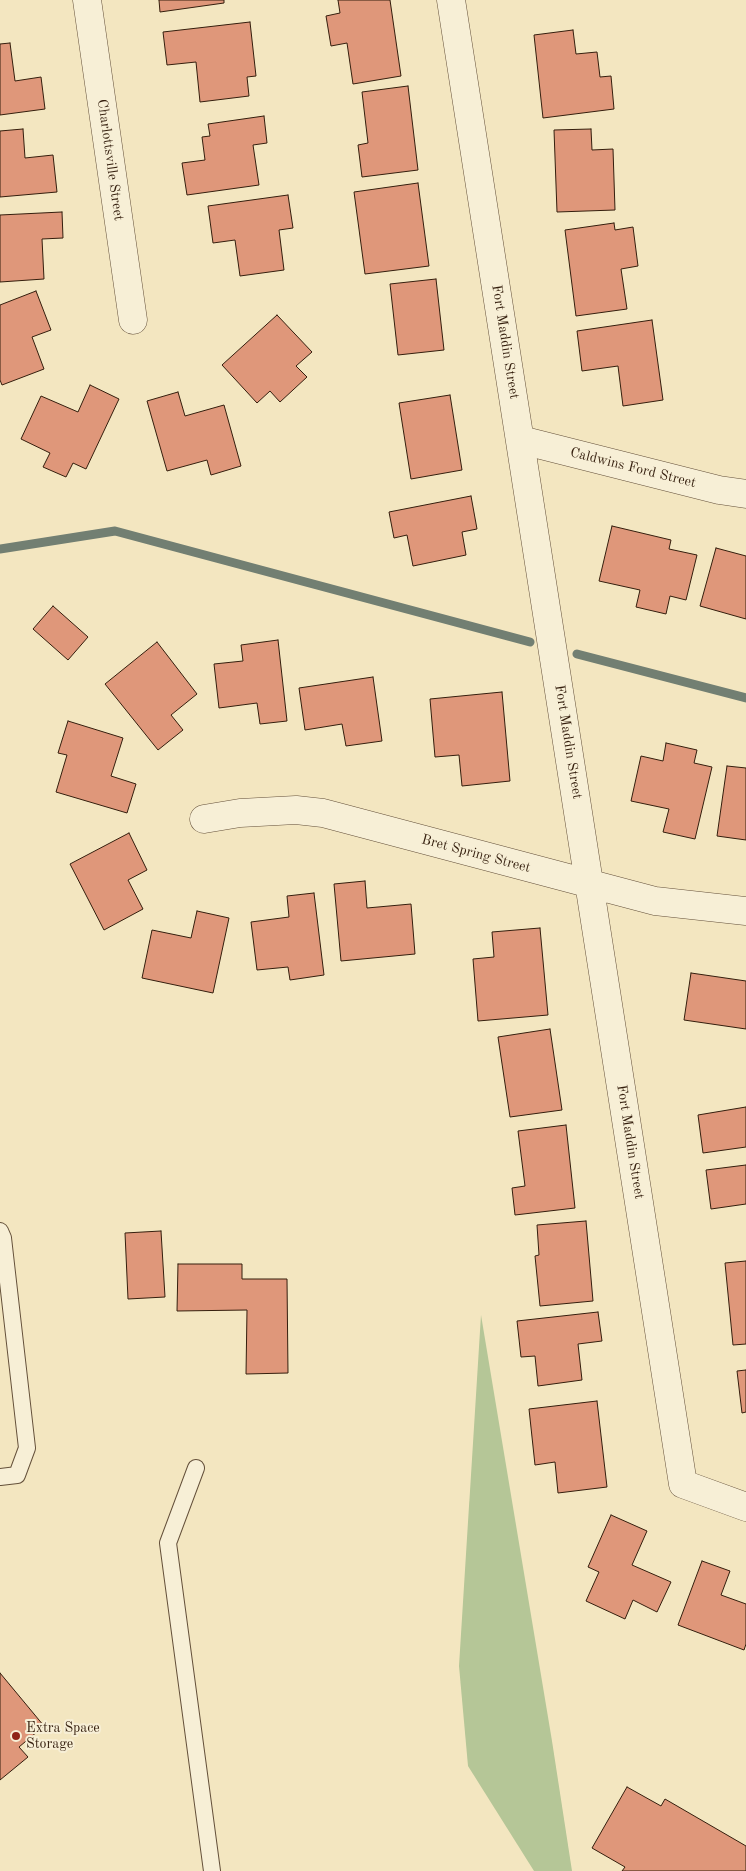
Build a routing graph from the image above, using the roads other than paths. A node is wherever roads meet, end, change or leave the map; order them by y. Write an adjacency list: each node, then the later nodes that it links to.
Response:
1 (87, 0): 3 (street, Charlottsville Street)
2 (451, 0): 4 (street, Fort Maddin Street)
3 (133, 320)
4 (521, 440): 5 (street, Caldwins Ford Street); 7 (street, Fort Maddin Street)
5 (746, 494)
6 (204, 819): 7 (street, Bret Spring Street)
7 (591, 884): 8 (street, Bret Spring Street); 12 (street, Fort Maddin Street)
8 (746, 911)
9 (0, 1231): 11 (lane)
10 (196, 1468): 13 (lane)
11 (0, 1477)
12 (746, 1507)
13 (212, 1871)

